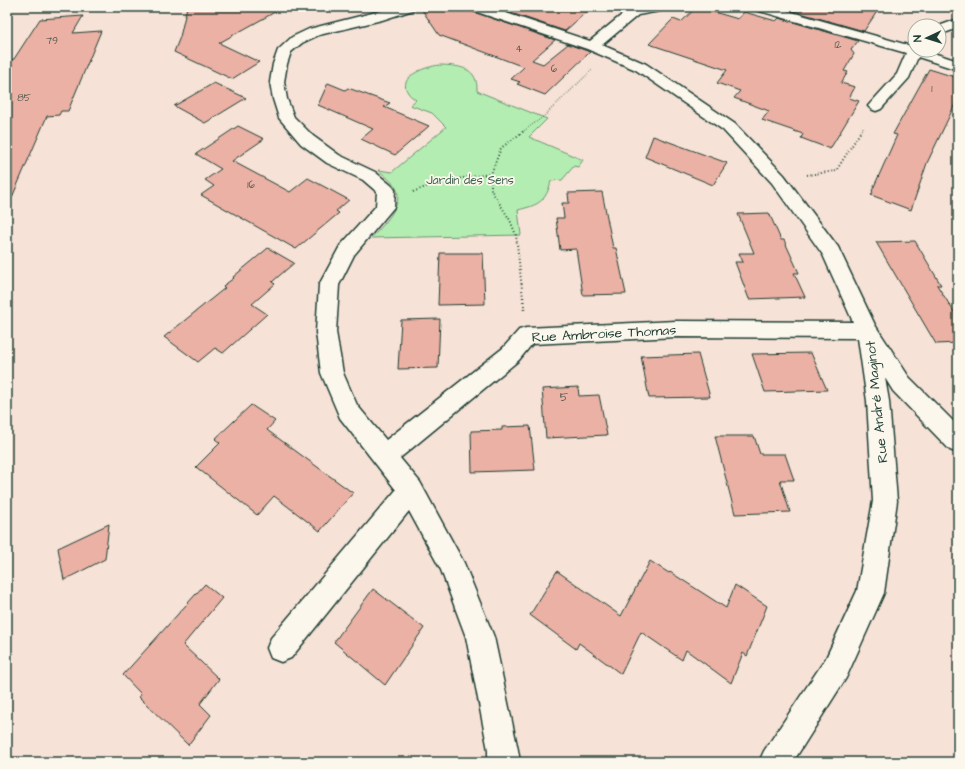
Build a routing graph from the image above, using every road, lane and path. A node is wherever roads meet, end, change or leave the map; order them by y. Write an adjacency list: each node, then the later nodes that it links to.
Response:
1 (409, 7): 15 (street)
2 (476, 7): 8 (street, Rue André Maginot)
3 (661, 7): 8 (street)
4 (760, 7): 7 (street)
5 (958, 23): 6 (street)
6 (947, 28)
7 (907, 48)
8 (601, 49): 13 (path); 14 (street, Rue André Maginot)
9 (911, 58): 12 (street)
10 (936, 58): 11 (street)
11 (958, 66)
12 (876, 106): 14 (path)
13 (491, 174): 15 (path); 17 (path)
14 (778, 178): 16 (street, Rue André Maginot)
15 (386, 207): 19 (street)
16 (867, 330): 17 (street, Rue Ambroise Thomas); 18 (street); 23 (street, Rue André Maginot)
17 (526, 336): 19 (street, Rue Ambroise Thomas)
18 (958, 442)
19 (384, 456): 20 (street)
20 (411, 490): 21 (street); 22 (street)
21 (281, 648)
22 (504, 762)
23 (775, 762)

